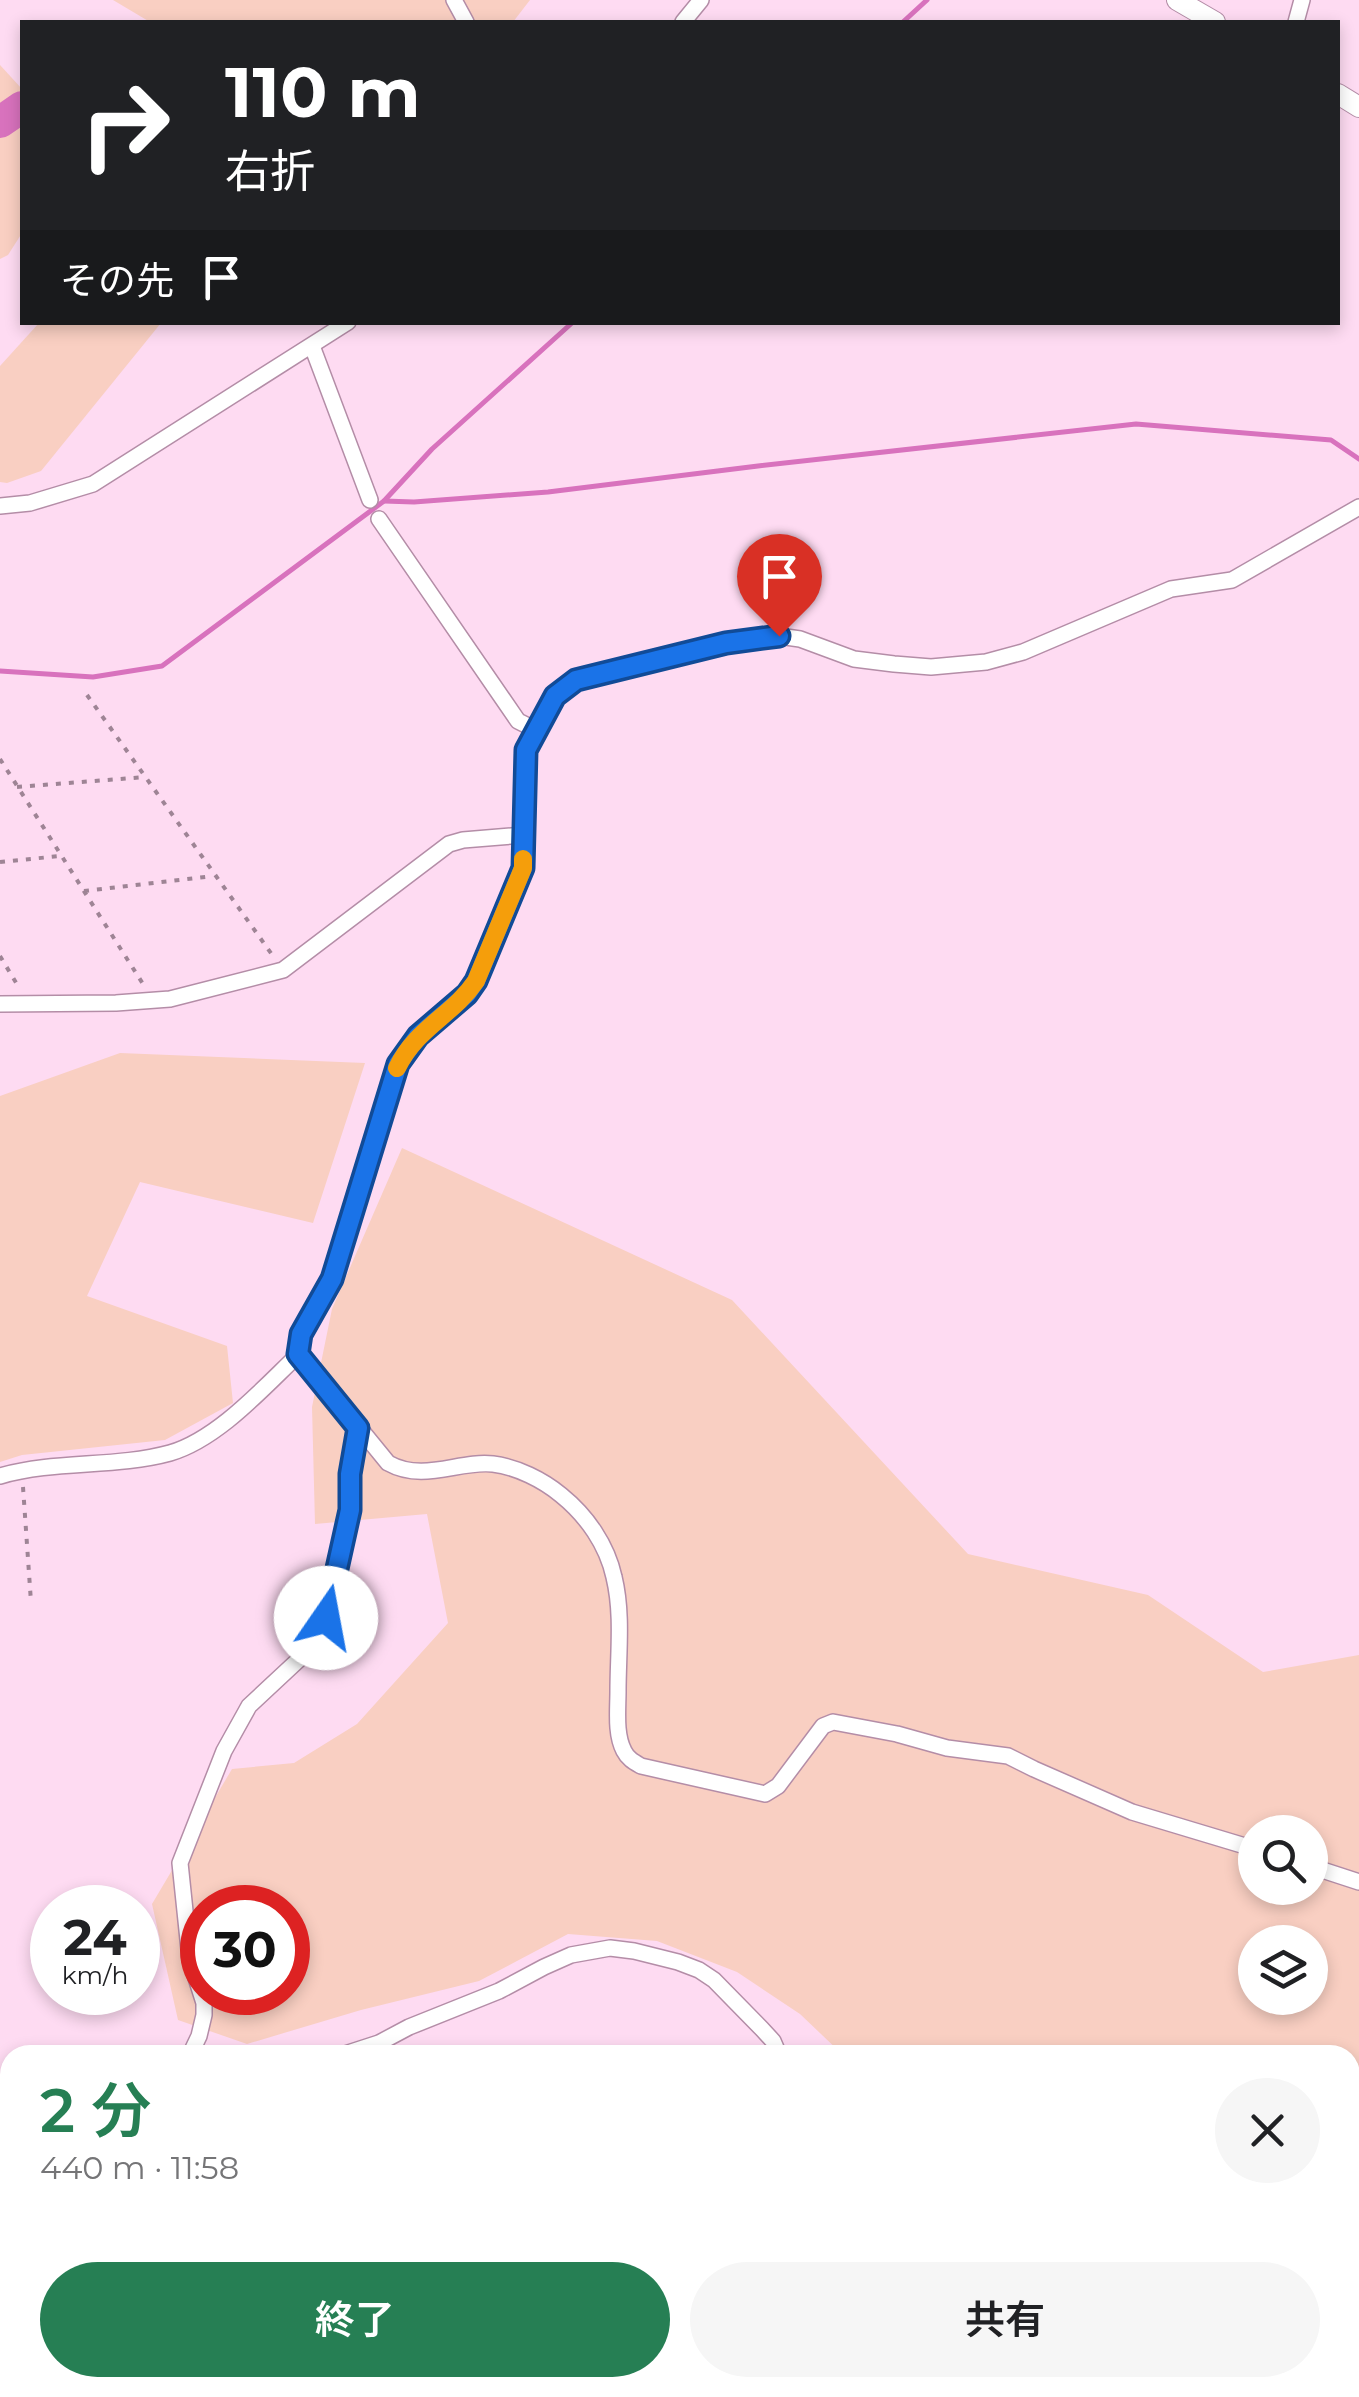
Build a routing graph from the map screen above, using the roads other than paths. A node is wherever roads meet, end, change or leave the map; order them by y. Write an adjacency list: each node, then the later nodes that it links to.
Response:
1 (701, 0): 3 (street)
2 (1177, 0): 4 (street)
3 (685, 20)
4 (1212, 20)
5 (344, 325): 6 (street)
6 (312, 346): 7 (street); 8 (street)
7 (370, 500)
8 (0, 506)
9 (1359, 507): 11 (street)
10 (378, 519): 11 (street)
11 (536, 730): 12 (street)
12 (524, 835): 13 (street); 14 (street)
13 (0, 1004)
14 (298, 1354): 15 (street); 16 (street)
15 (358, 1428): 17 (street); 20 (street)
16 (0, 1476)
17 (1238, 1844)
18 (1328, 1872): 19 (street)
19 (1359, 1882)
20 (195, 2045)
21 (384, 2045): 22 (street)
22 (774, 2045)

